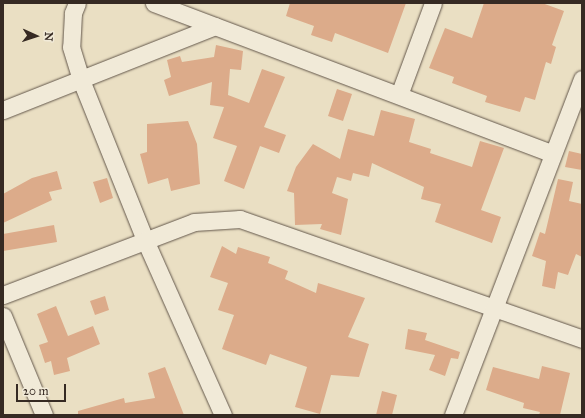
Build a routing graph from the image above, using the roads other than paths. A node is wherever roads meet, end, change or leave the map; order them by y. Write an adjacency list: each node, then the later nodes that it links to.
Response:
1 (77, 3): 6 (street)
2 (154, 3): 4 (street)
3 (433, 3): 7 (street)
4 (216, 26): 6 (street); 7 (street)
5 (582, 79): 9 (street)
6 (81, 80): 8 (street); 10 (street)
7 (399, 95): 9 (street)
8 (3, 110)
9 (552, 152): 12 (street)
10 (144, 240): 11 (street); 12 (street); 16 (street)
11 (3, 295)
12 (492, 307): 14 (street); 17 (street)
13 (3, 316): 15 (street)
14 (582, 339)
15 (44, 415)
16 (223, 415)
17 (453, 415)

